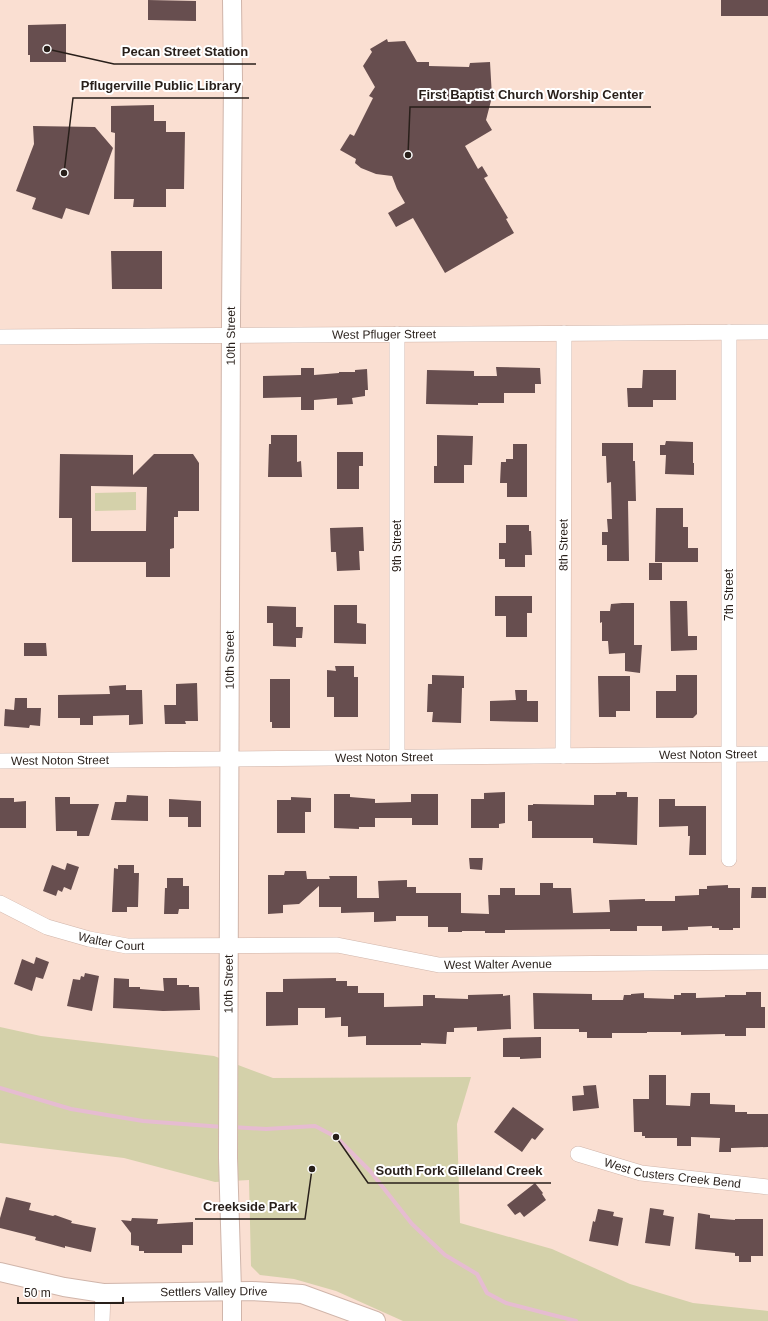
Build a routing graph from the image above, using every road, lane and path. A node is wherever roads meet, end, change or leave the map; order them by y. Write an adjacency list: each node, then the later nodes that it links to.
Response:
1 (232, 0): 6 (street, 10th Street)
2 (729, 332): 3 (street, West Pfluger Street); 4 (street, West Pfluger Street); 8 (street, 7th Street)
3 (768, 332)
4 (564, 333): 5 (street, West Pfluger Street); 10 (street, 8th Street)
5 (397, 334): 6 (street, West Pfluger Street); 11 (street, 9th Street)
6 (231, 335): 7 (street, West Pfluger Street); 12 (street, 10th Street)
7 (0, 337)
8 (729, 754): 9 (street, West Noton Street); 10 (street, West Noton Street); 14 (street, 7th Street)
9 (768, 754)
10 (563, 756): 11 (street, West Noton Street)
11 (397, 757): 12 (street, West Noton Street)
12 (230, 759): 13 (street, West Noton Street); 16 (street, 10th Street)
13 (0, 761)
14 (729, 859)
15 (0, 903): 16 (street, Walter Court)
16 (229, 946): 17 (street, West Walter Avenue); 21 (street, 10th Street)
17 (768, 962)
18 (578, 1154): 19 (street, West Custers Creek Bend)
19 (768, 1187)
20 (0, 1272): 22 (street, Settlers Valley Drive)
21 (232, 1291): 22 (street, Settlers Valley Drive); 24 (street, 10th Street); 25 (street, Settlers Valley Drive)
22 (103, 1293): 23 (street)
23 (102, 1321)
24 (232, 1321)
25 (376, 1321)

